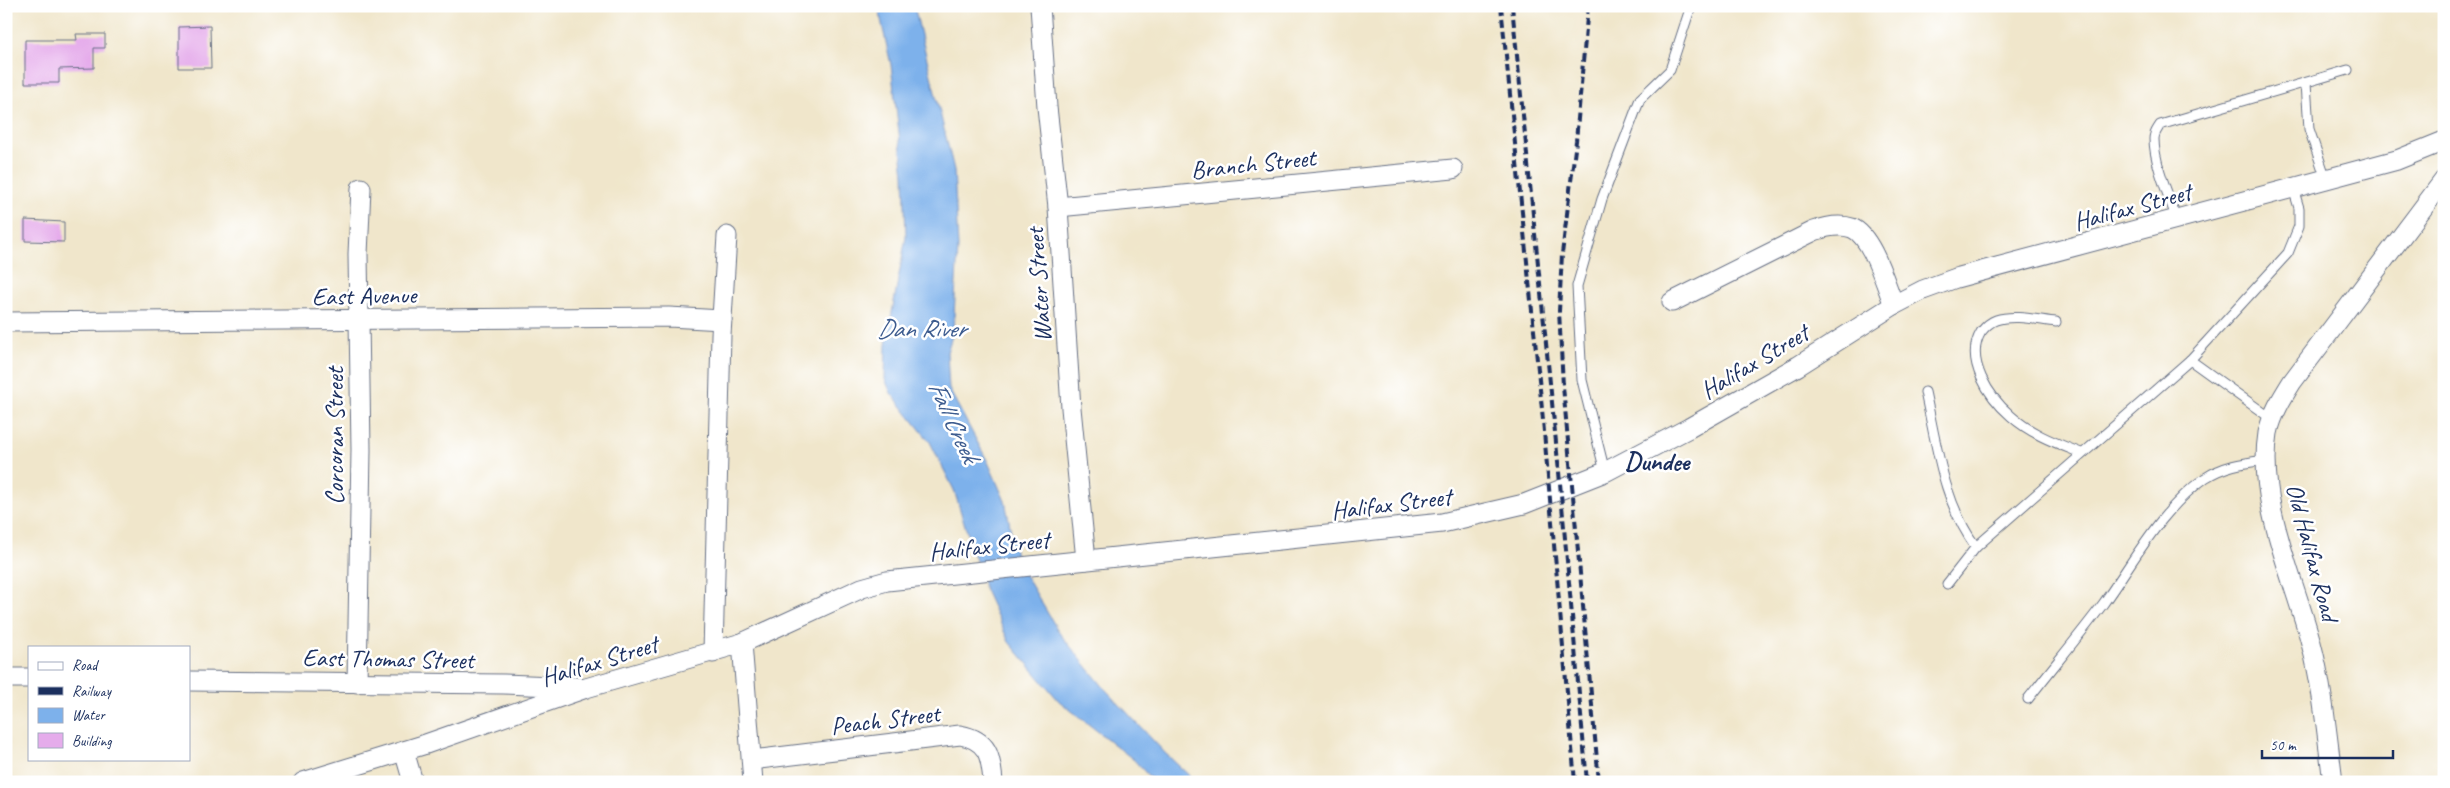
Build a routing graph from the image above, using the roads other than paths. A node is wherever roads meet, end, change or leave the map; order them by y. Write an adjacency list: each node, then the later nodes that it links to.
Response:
1 (1040, 6): 11 (street, Water Street)
2 (1691, 6): 25 (lane)
3 (2348, 70): 4 (lane)
4 (2306, 84): 7 (lane); 12 (lane)
5 (2444, 141): 7 (street, Halifax Street)
6 (1453, 169): 11 (street, Branch Street)
7 (2326, 179): 10 (street, Halifax Street)
8 (2444, 180): 22 (street, Old Halifax Road)
9 (360, 188): 16 (street, Corcoran Street)
10 (2293, 188): 12 (street, Halifax Street); 20 (lane)
11 (1058, 207): 27 (street, Water Street)
12 (2177, 220): 15 (street, Halifax Street)
13 (727, 236): 17 (street)
14 (1672, 302): 15 (street)
15 (1894, 305): 25 (street, Halifax Street)
16 (359, 320): 17 (street, East Avenue); 18 (street, East Avenue); 34 (street, Corcoran Street)
17 (722, 320): 30 (street)
18 (6, 322)
19 (2056, 322): 23 (lane)
20 (2190, 360): 22 (lane); 23 (lane)
21 (1925, 392): 26 (lane)
22 (2272, 419): 24 (street, Old Halifax Road)
23 (2081, 453): 26 (lane)
24 (2266, 460): 36 (lane); 43 (street, Old Halifax Road)
25 (1605, 472): 27 (street, Halifax Street)
26 (1976, 547): 28 (lane)
27 (1086, 560): 29 (street, Halifax Street)
28 (1946, 584)
29 (742, 643): 30 (street, Halifax Street); 38 (street)
30 (713, 653): 35 (street, Halifax Street)
31 (6, 678): 32 (street)
32 (28, 678)
33 (190, 681): 34 (street, East Thomas Street)
34 (357, 683): 35 (street, East Thomas Street)
35 (586, 688): 37 (street, Halifax Street)
36 (2028, 699)
37 (404, 751): 39 (street, Halifax Street); 40 (street)
38 (752, 760): 41 (street); 42 (street, Peach Street)
39 (303, 782)
40 (413, 782)
41 (753, 782)
42 (993, 782)
43 (2333, 782)

